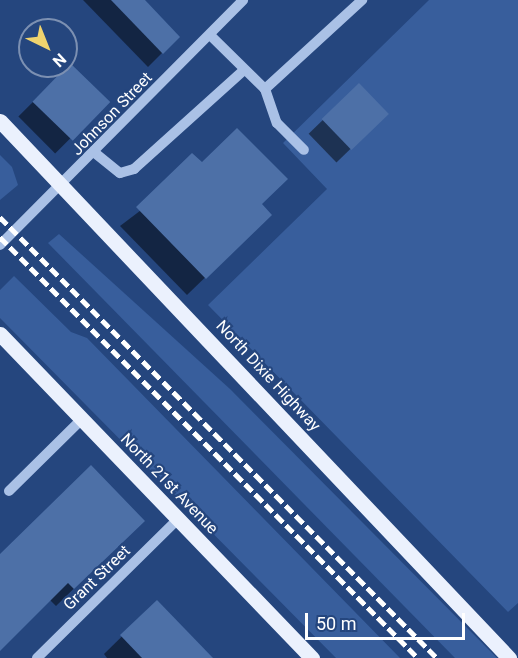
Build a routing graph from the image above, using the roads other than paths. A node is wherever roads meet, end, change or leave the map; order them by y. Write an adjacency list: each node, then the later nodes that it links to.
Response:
1 (243, 0): 3 (street, Johnson Street)
2 (362, 0): 5 (street)
3 (210, 35): 4 (street); 8 (street, Johnson Street)
4 (244, 70): 5 (street); 8 (street)
5 (265, 89): 7 (street)
6 (0, 121): 9 (main road, North Dixie Highway)
7 (304, 150)
8 (95, 153): 9 (street, Johnson Street)
9 (64, 185): 10 (street, Johnson Street); 17 (main road, North Dixie Highway)
10 (0, 245)
11 (0, 334): 12 (main road, North 21st Avenue)
12 (82, 419): 13 (street); 14 (main road, North 21st Avenue)
13 (9, 491)
14 (178, 519): 15 (street, Grant Street); 16 (main road, North 21st Avenue)
15 (37, 658)
16 (312, 658)
17 (508, 658)

